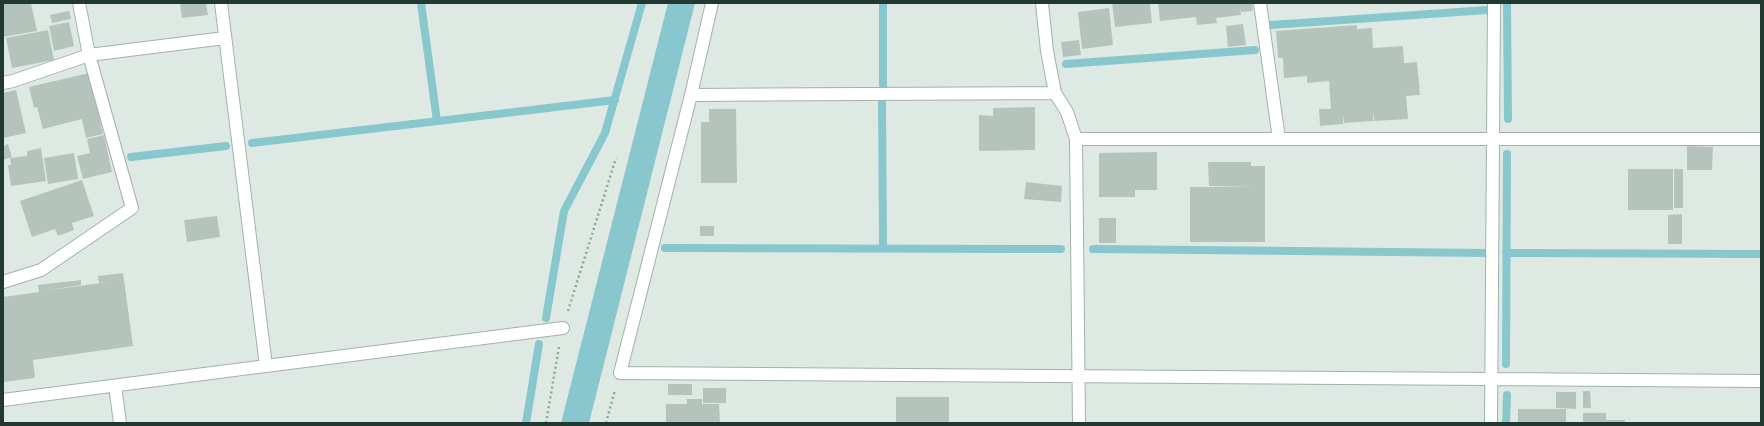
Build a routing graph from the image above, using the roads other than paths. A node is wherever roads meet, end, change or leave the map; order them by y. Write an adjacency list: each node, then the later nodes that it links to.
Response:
1 (79, 3): 8 (street)
2 (221, 3): 7 (street)
3 (712, 3): 11 (street)
4 (1042, 3): 10 (street)
5 (1260, 3): 13 (street)
6 (1494, 3): 14 (street)
7 (225, 38): 8 (street); 18 (street)
8 (89, 55): 9 (street); 16 (street)
9 (3, 83)
10 (1054, 93): 11 (street); 12 (street)
11 (691, 95): 19 (street)
12 (1076, 139): 13 (street); 19 (street)
13 (1279, 139): 14 (street)
14 (1494, 139): 15 (street); 20 (street)
15 (1761, 139)
16 (3, 282)
17 (563, 328): 18 (street)
18 (266, 366): 22 (street)
19 (1080, 376): 20 (street); 25 (street)
20 (1491, 379): 21 (street); 26 (street)
21 (1761, 381)
22 (116, 386): 23 (street); 24 (street)
23 (3, 400)
24 (120, 423)
25 (1079, 423)
26 (1491, 423)

